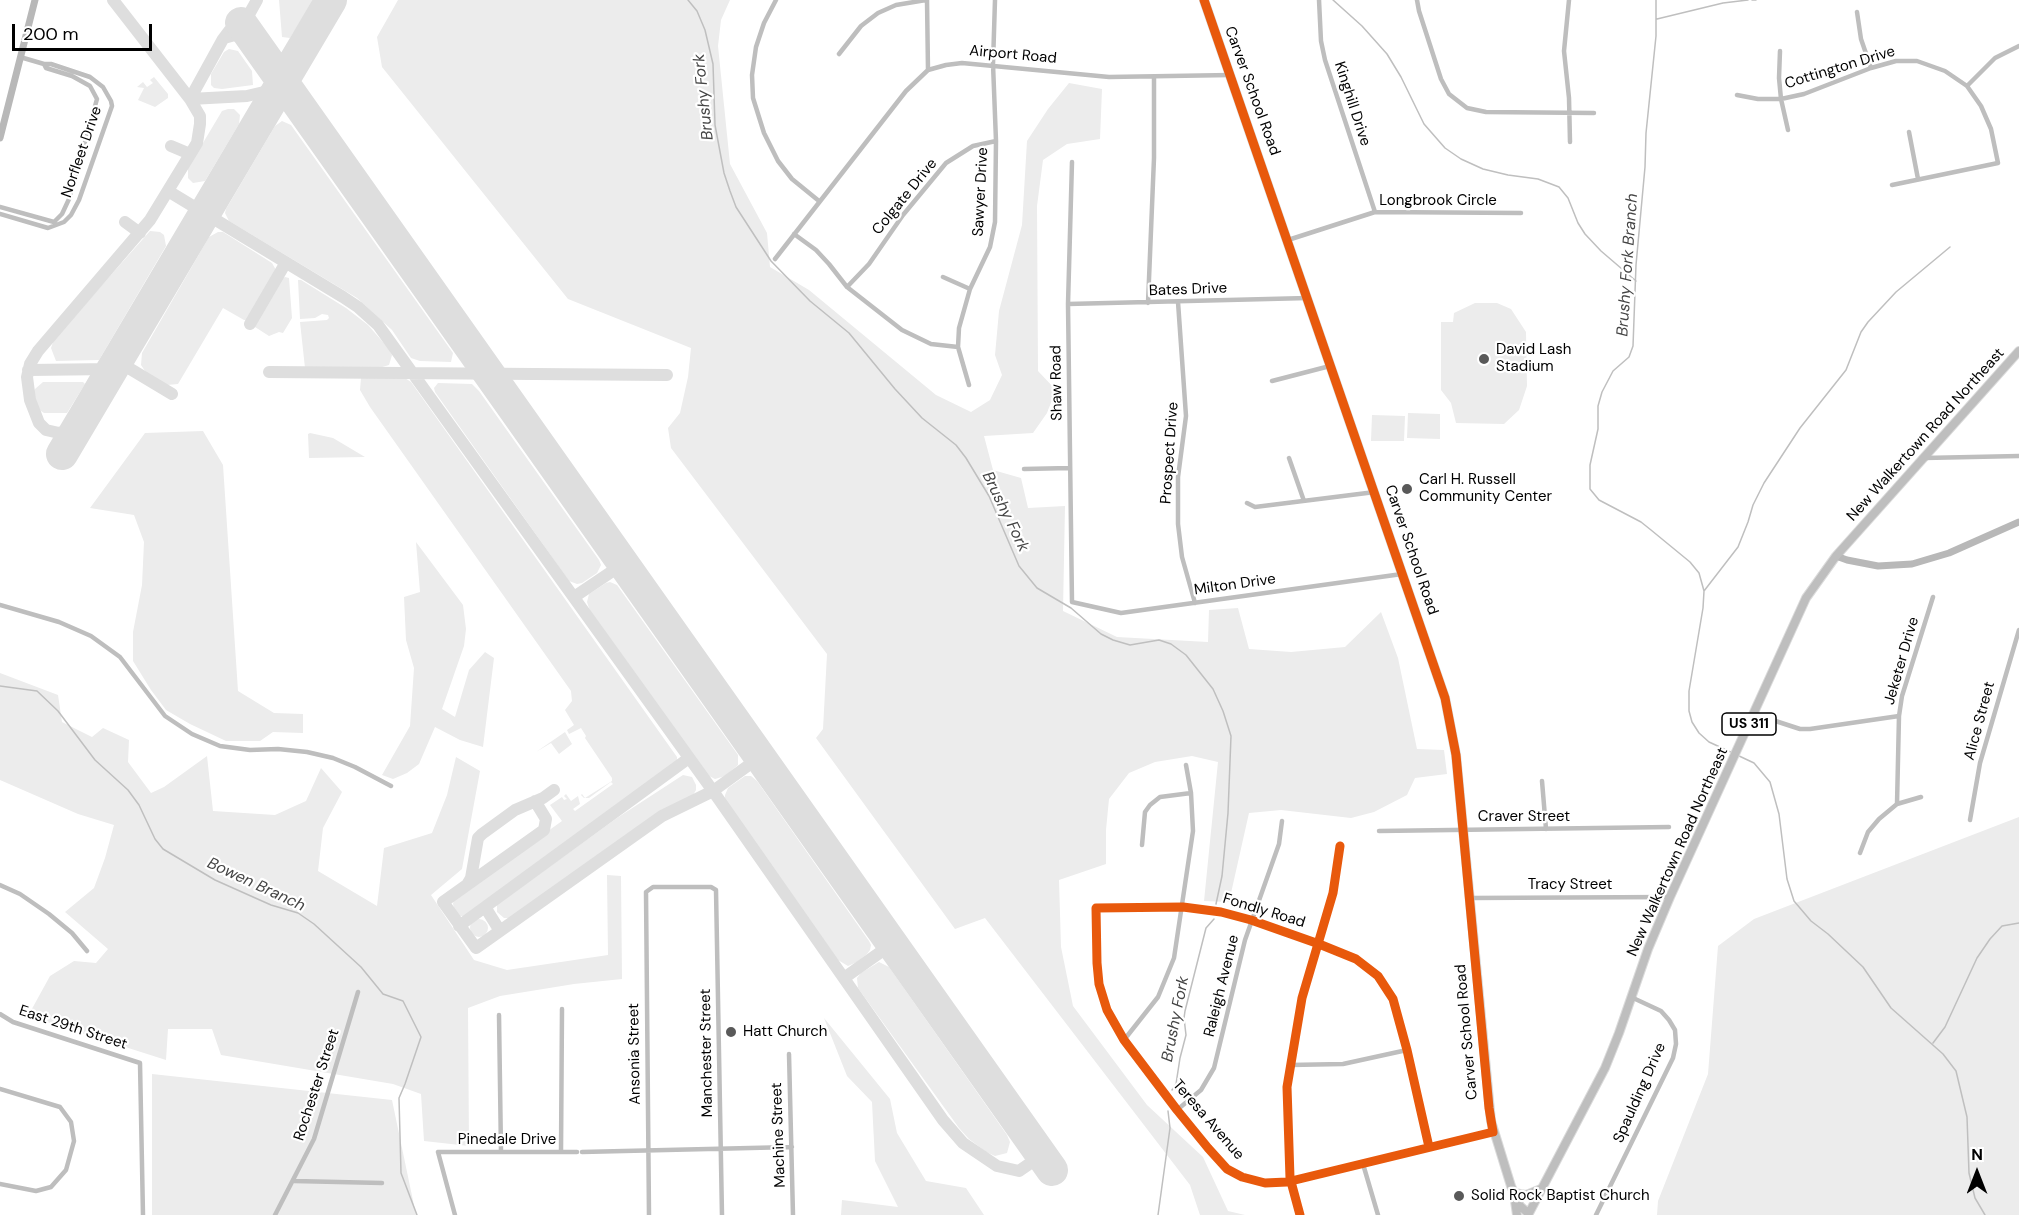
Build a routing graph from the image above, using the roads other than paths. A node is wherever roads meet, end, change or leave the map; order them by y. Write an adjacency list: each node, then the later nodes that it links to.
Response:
1 (35, 0): 13 (street)
2 (926, 0): 12 (street); 17 (street)
3 (995, 0): 15 (street, Sawyer Drive)
4 (1204, 0): 18 (main road, Carver School Road)
5 (1319, 0): 36 (street, Kinghill Drive)
6 (1417, 0): 23 (street)
7 (1569, 0): 23 (street)
8 (773, 1): 33 (street)
9 (1857, 12): 16 (street)
10 (2019, 46): 20 (street)
11 (1780, 51): 22 (street)
12 (839, 54)
13 (20, 57): 14 (street, Norfleet Drive); 27 (street)
14 (44, 64): 40 (street, Norfleet Drive); 41 (street, Norfleet Drive)
15 (993, 64): 17 (street, Airport Road); 19 (street, Airport Road); 28 (street, Sawyer Drive)
16 (1872, 68): 20 (street, Cottington Drive); 22 (street, Cottington Drive)
17 (928, 70): 33 (street)
18 (1231, 75): 19 (street, Airport Road); 43 (main road, Carver School Road)
19 (1154, 78): 50 (street)
20 (1967, 87): 31 (street, Cottington Drive)
21 (1737, 95): 22 (street, Cottington Drive)
22 (1781, 99): 25 (street)
23 (1569, 113): 24 (street); 29 (street)
24 (1594, 113)
25 (1788, 130)
26 (1909, 132): 31 (street)
27 (0, 138)
28 (996, 141): 46 (street, Colgate Drive); 47 (street, Sawyer Drive)
29 (1570, 142)
30 (1072, 162): 51 (street, Shaw Road)
31 (1918, 179): 32 (street)
32 (1892, 185)
33 (819, 201): 42 (street)
34 (0, 207): 35 (street)
35 (10, 210): 39 (street); 40 (street)
36 (1375, 212): 37 (street, Longbrook Circle); 43 (street, Longbrook Circle)
37 (1521, 213)
38 (0, 214): 39 (street)
39 (8, 216): 41 (street)
40 (47, 221): 41 (street)
41 (45, 227)
42 (794, 234): 44 (street); 46 (street)
43 (1288, 240): 48 (main road, Carver School Road)
44 (775, 259)
45 (943, 277): 47 (street)
46 (847, 287): 52 (street)
47 (970, 289): 52 (street, Sawyer Drive)
48 (1308, 298): 49 (street, Bates Drive); 54 (main road, Carver School Road)
49 (1178, 302): 50 (street, Bates Drive); 70 (street, Prospect Drive)
50 (1148, 303): 51 (street, Bates Drive)
51 (1068, 304): 60 (street, Shaw Road)
52 (958, 347): 56 (street, Sawyer Drive)
53 (2019, 351): 59 (main road, New Walkertown Road Northeast / US 311)
54 (1331, 366): 55 (street); 62 (main road, Carver School Road)
55 (1272, 381)
56 (969, 386)
57 (2019, 456): 59 (street)
58 (1289, 458): 63 (street)
59 (1924, 458): 66 (main road, New Walkertown Road Northeast / US 311)
60 (1070, 468): 61 (street); 69 (street, Shaw Road)
61 (1024, 469)
62 (1375, 492): 63 (street); 67 (main road, Carver School Road)
63 (1304, 501): 64 (street)
64 (1247, 503)
65 (2019, 522): 66 (street)
66 (1836, 556): 73 (main road, New Walkertown Road Northeast / US 311)
67 (1403, 574): 70 (street, Milton Drive); 84 (main road, Carver School Road)
68 (1933, 597): 74 (street, Jeketer Drive)
69 (1072, 602): 70 (street, Milton Drive)
70 (1195, 603)
71 (0, 605): 77 (street)
72 (2019, 630): 81 (street, Alice Street)
73 (1754, 714): 74 (street); 92 (main road, New Walkertown Road Northeast / US 311)
74 (1899, 716): 80 (street, Jeketer Drive)
75 (1186, 765): 78 (street)
76 (1542, 780): 85 (street)
77 (391, 786)
78 (1191, 793): 87 (street); 94 (street)
79 (1921, 797): 80 (street)
80 (1897, 804): 89 (street)
81 (1970, 820)
82 (1282, 821): 96 (street, Raleigh Avenue)
83 (1669, 827): 85 (street, Craver Street)
84 (1463, 829): 85 (street, Craver Street); 86 (street, Craver Street); 93 (main road, Carver School Road)
85 (1546, 829)
86 (1379, 831)
87 (1142, 845)
88 (1340, 846): 97 (street)
89 (1860, 853)
90 (0, 885): 98 (street)
91 (716, 890): 113 (street, Manchester Street); 114 (street, Ansonia Street)
92 (1670, 897): 93 (street, Tracy Street); 100 (main road, New Walkertown Road Northeast / US 311)
93 (1470, 898): 110 (main road, Carver School Road)
94 (1183, 907): 95 (street, Fondly Road); 96 (street, Fondly Road); 104 (street)
95 (1096, 908): 104 (street, Teresa Avenue)
96 (1251, 920): 97 (street, Fondly Road); 109 (street, Raleigh Avenue)
97 (1319, 944): 105 (street, Fondly Road); 107 (street)
98 (87, 951)
99 (358, 992): 118 (street, Rochester Street)
100 (1631, 997): 122 (main road, New Walkertown Road Northeast / US 311); 134 (street, Spaulding Drive)
101 (562, 1009): 116 (street)
102 (0, 1014): 125 (street, East 29th Street)
103 (499, 1015): 115 (street)
104 (1124, 1040): 109 (street, Teresa Avenue)
105 (1407, 1050): 107 (street); 112 (street, Fondly Road)
106 (789, 1054): 111 (street, Machine Street)
107 (1290, 1065): 119 (street)
108 (0, 1089): 121 (street)
109 (1177, 1110): 119 (street, Teresa Avenue)
110 (1493, 1132): 112 (street, Teresa Avenue); 123 (main road, Carver School Road)
111 (792, 1147): 113 (street, Pinedale Drive); 130 (street, Machine Street)
112 (1429, 1147): 117 (street, Teresa Avenue)
113 (721, 1148): 114 (street, Pinedale Drive); 129 (street, Manchester Street)
114 (648, 1149): 116 (street, Pinedale Drive); 128 (street, Ansonia Street)
115 (501, 1152): 116 (street, Pinedale Drive); 127 (street, Pinedale Drive)
116 (561, 1152)
117 (1363, 1164): 119 (street, Teresa Avenue); 132 (street)
118 (294, 1181): 120 (street); 126 (street, Rochester Street)
119 (1291, 1181): 131 (street)
120 (382, 1183)
121 (0, 1184)
122 (1543, 1188): 123 (main road); 124 (main road, New Walkertown Road Northeast / US 311)
123 (1514, 1193): 124 (main road, Carver School Road); 133 (main road)
124 (1529, 1214)
125 (143, 1215)
126 (275, 1215)
127 (455, 1215)
128 (649, 1215)
129 (722, 1215)
130 (793, 1215)
131 (1300, 1215)
132 (1378, 1215)
133 (1517, 1215)
134 (1596, 1215)

